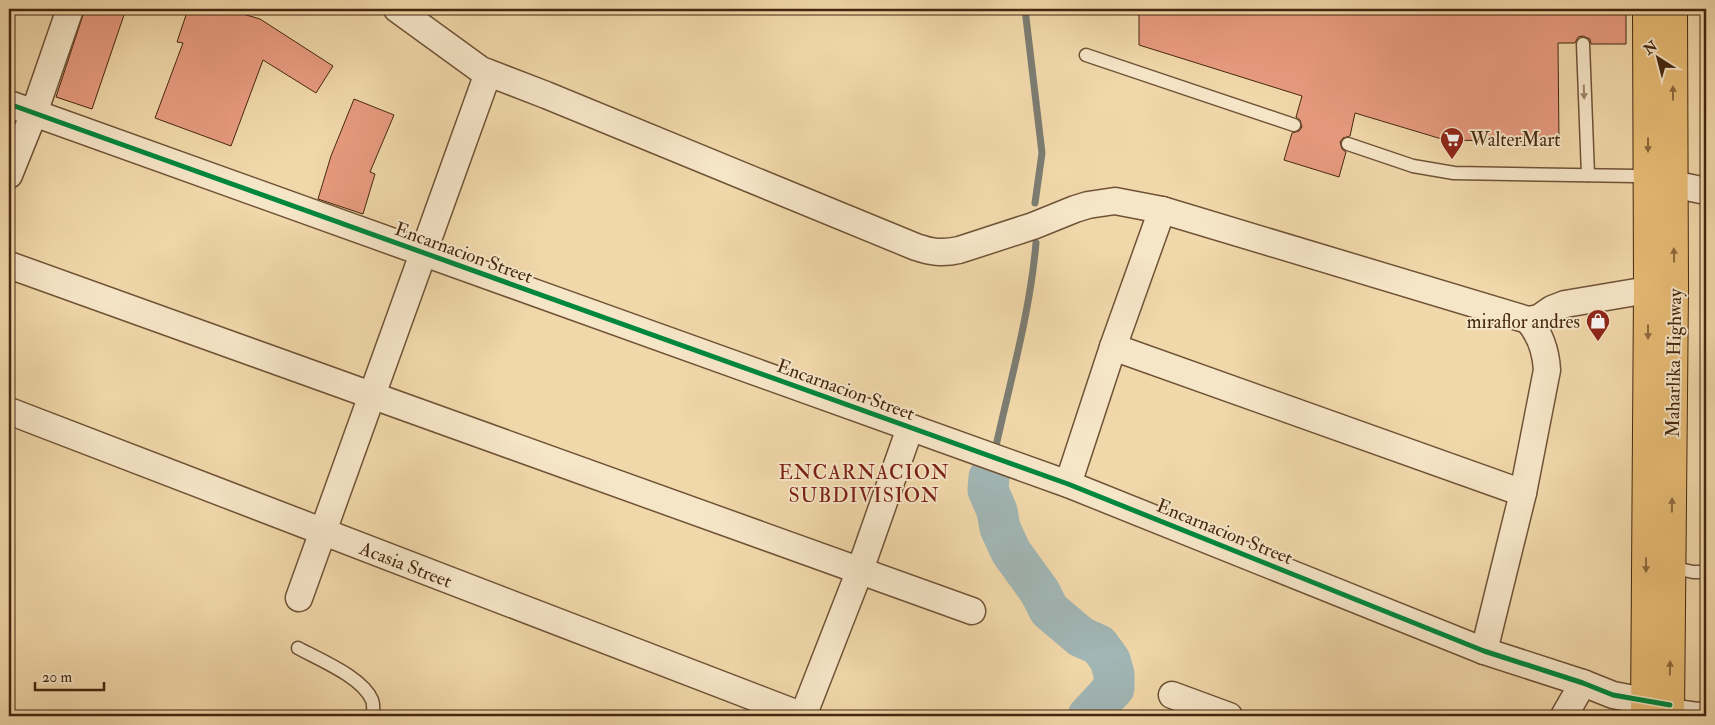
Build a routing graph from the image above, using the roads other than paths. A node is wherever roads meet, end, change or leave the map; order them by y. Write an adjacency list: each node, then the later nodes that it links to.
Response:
1 (70, 9): 9 (street)
2 (397, 9): 7 (street)
3 (1647, 9): 14 (highway, Maharlika Highway, one-way to 14)
4 (1673, 9): 14 (highway, Maharlika Highway, one-way to 4)
5 (1582, 44): 13 (lane, one-way to 13)
6 (1086, 55): 10 (lane)
7 (488, 73): 16 (street); 17 (street)
8 (9, 104): 9 (street, Encarnacion Street)
9 (34, 114): 12 (street); 17 (street, Encarnacion Street)
10 (1294, 126)
11 (1348, 144): 13 (lane)
12 (9, 174)
13 (1588, 176): 14 (lane)
14 (1660, 182): 15 (street); 19 (highway, Maharlika Highway)
15 (1706, 191)
16 (1162, 210): 20 (street); 21 (street)
17 (423, 253): 22 (street); 24 (street, Encarnacion Street)
18 (9, 265): 22 (street)
19 (1661, 290): 20 (street); 28 (highway, Maharlika Highway, one-way to 19); 38 (highway, Maharlika Highway, one-way to 38)
20 (1528, 320): 26 (street)
21 (1113, 347): 25 (street); 26 (street)
22 (372, 395): 27 (street); 29 (street)
23 (9, 411): 27 (street, Acasia Street)
24 (910, 428): 25 (street, Encarnacion Street); 29 (street)
25 (1068, 484): 34 (street, Encarnacion Street)
26 (1523, 493): 34 (street)
27 (323, 532): 31 (street); 40 (street, Acasia Street)
28 (1672, 567): 30 (lane); 38 (highway, Maharlika Highway, one-way to 28)
29 (860, 570): 32 (street); 40 (street)
30 (1706, 572)
31 (299, 598)
32 (972, 611)
33 (298, 648): 39 (lane)
34 (1484, 651): 35 (street, Encarnacion Street)
35 (1583, 683): 38 (street, Encarnacion Street); 42 (street)
36 (1172, 695): 41 (street)
37 (1706, 708): 38 (lane)
38 (1657, 710)
39 (373, 716)
40 (803, 716)
41 (1229, 716)
42 (1564, 716)

